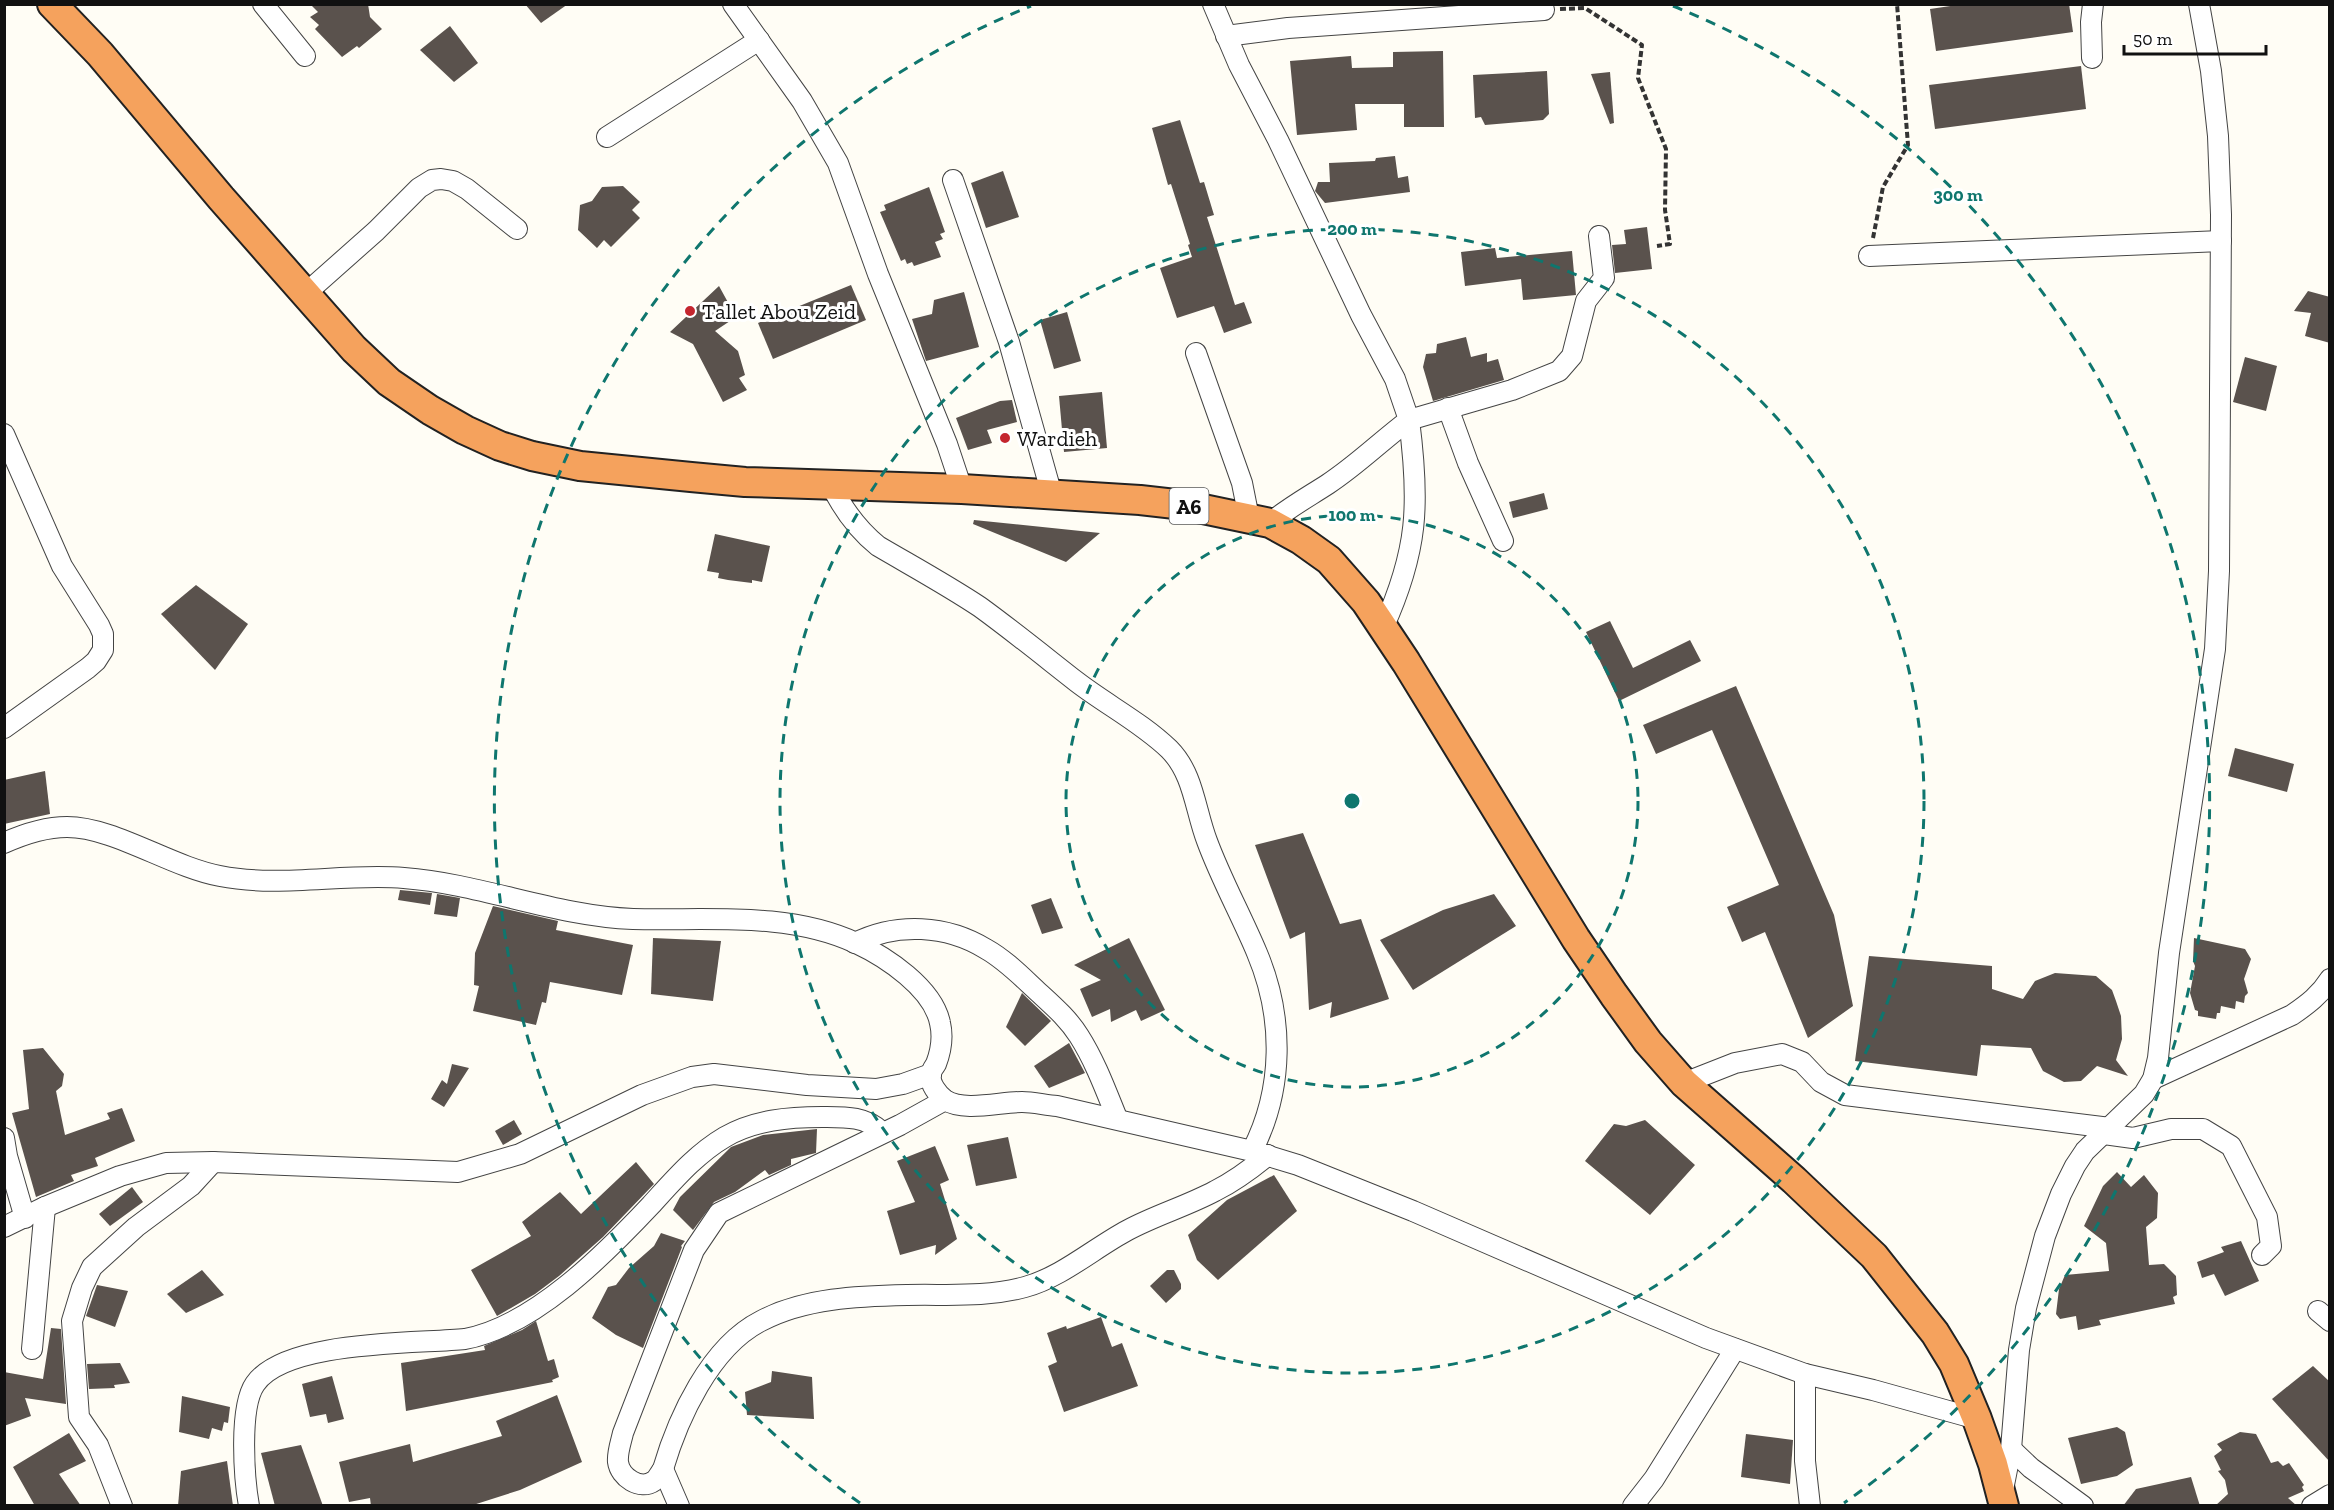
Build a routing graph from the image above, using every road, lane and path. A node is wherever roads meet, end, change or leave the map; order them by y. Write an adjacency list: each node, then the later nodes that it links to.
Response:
1 (52, 4): 20 (highway, A6)
2 (262, 4): 11 (street)
3 (733, 4): 10 (street)
4 (1214, 4): 9 (street)
5 (1897, 4): 19 (path)
6 (2093, 4): 12 (street)
7 (2199, 4): 17 (street)
8 (1544, 10): 9 (street); 18 (path)
9 (1226, 36): 23 (street)
10 (759, 40): 13 (street); 26 (street)
11 (305, 56)
12 (2092, 58)
13 (607, 137)
14 (952, 180): 27 (street)
15 (517, 229): 20 (street)
16 (1599, 236): 22 (street)
17 (2221, 241): 19 (street); 36 (street)
18 (1657, 246)
19 (1869, 256)
20 (305, 294): 25 (highway, A6)
21 (1196, 353): 28 (street)
22 (1448, 408): 23 (street); 29 (street)
23 (1409, 420): 28 (street); 30 (street)
24 (4, 434): 31 (street)
25 (831, 483): 26 (highway, A6); 43 (street)
26 (962, 489): 27 (highway, A6)
27 (1052, 495): 28 (highway, A6)
28 (1259, 520): 30 (highway, A6)
29 (1503, 541)
30 (1383, 628): 37 (highway, A6)
31 (4, 728)
32 (4, 843): 33 (street)
33 (855, 943): 35 (street); 39 (street)
34 (2330, 979): 36 (street)
35 (931, 1074): 38 (street); 44 (street)
36 (2152, 1079): 40 (street)
37 (1684, 1083): 40 (street); 52 (highway, A6)
38 (945, 1100): 39 (street); 41 (street)
39 (1117, 1118): 43 (street)
40 (2107, 1131): 48 (street); 53 (street)
41 (882, 1132): 54 (street); 58 (street)
42 (4, 1138): 46 (street)
43 (1260, 1153): 50 (street); 54 (street)
44 (213, 1162): 45 (street); 57 (street)
45 (45, 1208): 46 (street); 49 (street)
46 (25, 1218): 47 (street)
47 (4, 1227)
48 (2262, 1255)
49 (32, 1348)
50 (1735, 1349): 51 (street); 60 (street)
51 (1805, 1374): 52 (street); 61 (street)
52 (1977, 1419): 56 (highway, A6)
53 (2011, 1449): 56 (street); 62 (street)
54 (663, 1469): 59 (street)
55 (2330, 1495): 63 (street)
56 (2003, 1500)
57 (122, 1506)
58 (249, 1506)
59 (679, 1506)
60 (1633, 1506)
61 (1810, 1506)
62 (2083, 1506)
63 (2312, 1506)

